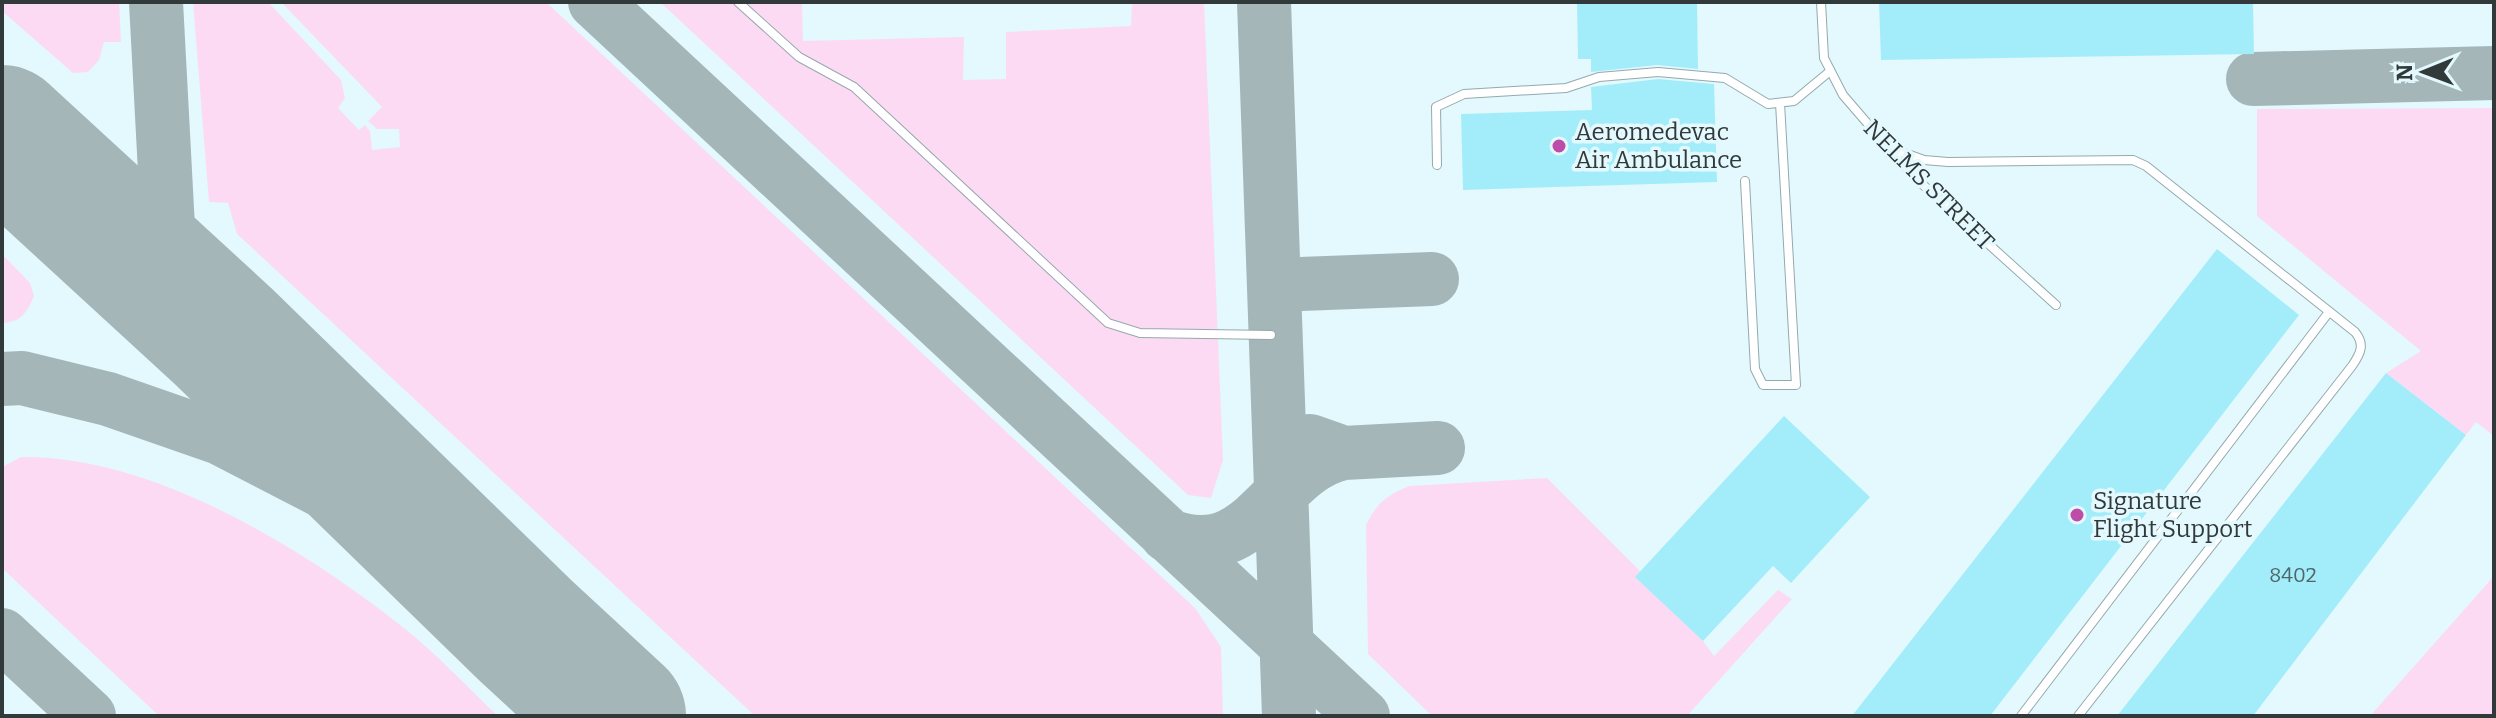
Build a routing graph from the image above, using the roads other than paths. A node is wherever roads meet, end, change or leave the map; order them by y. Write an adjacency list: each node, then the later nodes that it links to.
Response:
1 (738, 2): 10 (lane)
2 (1821, 2): 3 (lane, NELMS STREET)
3 (1829, 72): 4 (lane); 5 (lane, NELMS STREET)
4 (1780, 103): 6 (lane); 7 (lane)
5 (1888, 147): 8 (lane, NELMS STREET); 9 (lane)
6 (1437, 165)
7 (1745, 181)
8 (2056, 305)
9 (2329, 312): 11 (lane); 12 (lane)
10 (1271, 335)
11 (2021, 716)
12 (2078, 716)

